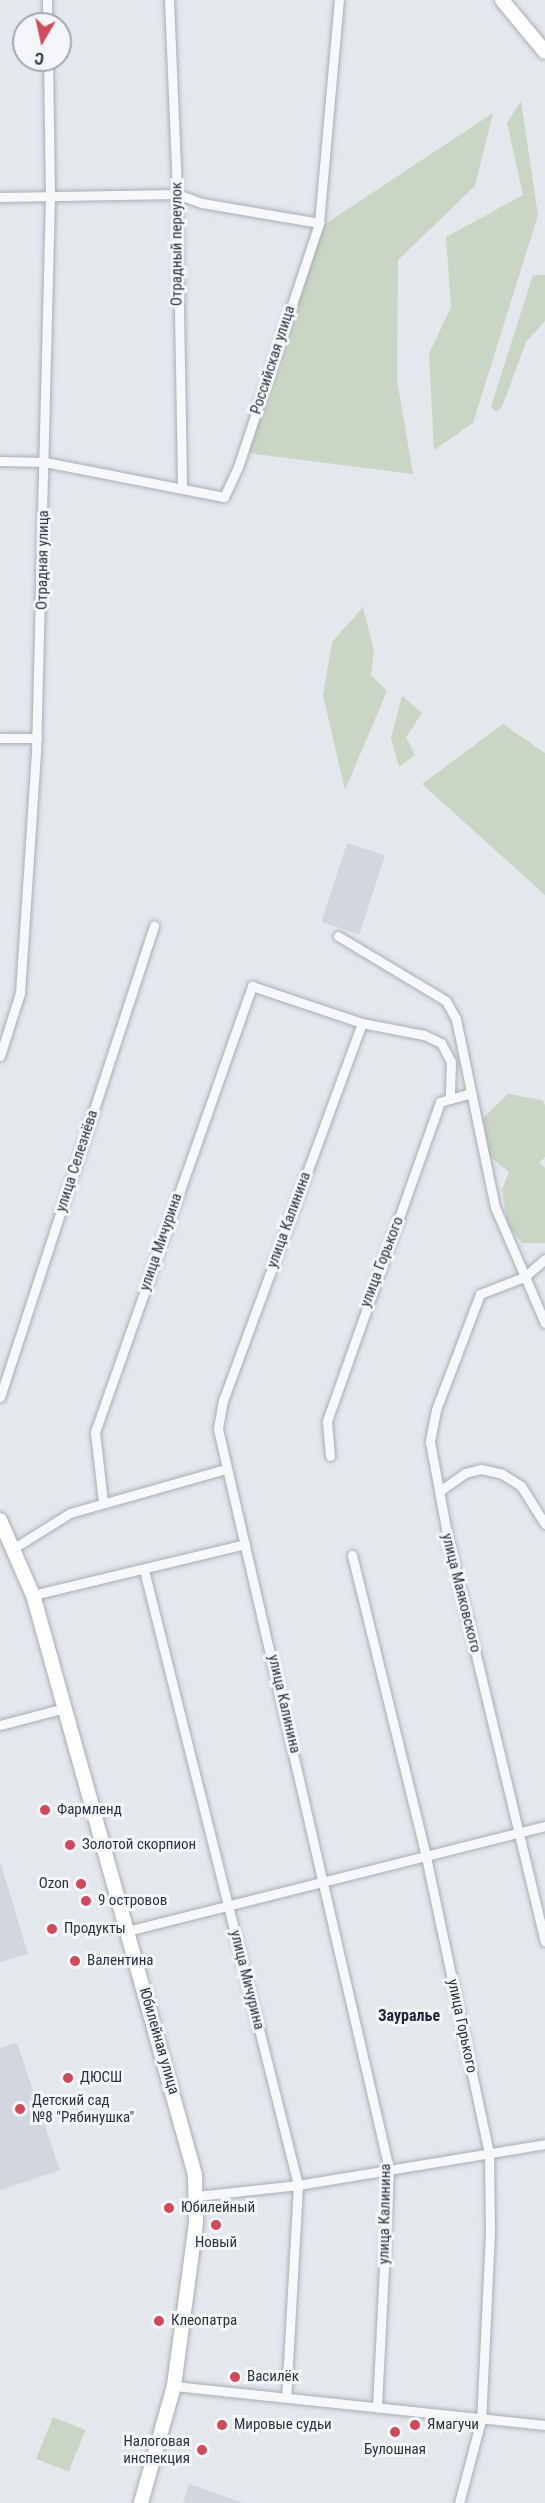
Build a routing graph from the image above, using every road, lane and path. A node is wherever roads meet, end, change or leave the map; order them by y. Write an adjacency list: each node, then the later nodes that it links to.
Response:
1 (169, 0): 6 (street, Отрадный переулок)
2 (339, 0): 9 (street, Российская улица)
3 (502, 0): 4 (street)
4 (545, 52)
5 (48, 72): 8 (street, Отрадная улица)
6 (177, 194): 8 (street); 9 (street); 12 (street, Отрадный переулок)
7 (0, 197): 8 (street)
8 (50, 198): 11 (street, Отрадная улица)
9 (319, 223): 12 (street, Российская улица)
10 (0, 461): 11 (street)
11 (45, 462): 12 (street); 14 (street, Отрадная улица)
12 (182, 488)
13 (0, 738): 14 (street)
14 (37, 738): 18 (street, Отрадная улица)
15 (154, 925): 24 (street, улица Селезнёва)
16 (338, 936): 19 (street)
17 (362, 1023): 20 (street); 26 (street, улица Калинина); 28 (street, улица Мичурина)
18 (0, 1056)
19 (471, 1093): 20 (street); 22 (street)
20 (450, 1099): 25 (street, улица Горького)
21 (545, 1259): 22 (street, улица Маяковского)
22 (524, 1277): 23 (street); 27 (street, улица Маяковского)
23 (545, 1323)
24 (0, 1397)
25 (330, 1456)
26 (226, 1469): 28 (street); 31 (street, улица Калинина)
27 (441, 1491): 30 (street); 39 (street, улица Маяковского)
28 (103, 1502): 32 (street)
29 (0, 1520): 32 (street, Юбилейная улица)
30 (545, 1524)
31 (245, 1544): 34 (street); 41 (street, улица Калинина)
32 (14, 1548): 35 (street, Юбилейная улица)
33 (352, 1555): 40 (street, улица Горького)
34 (144, 1570): 35 (street); 42 (street, улица Мичурина)
35 (33, 1595): 36 (street, Юбилейная улица)
36 (65, 1708): 37 (street); 43 (street, Юбилейная улица)
37 (0, 1725)
38 (545, 1826): 39 (street)
39 (520, 1832): 40 (street); 44 (street, улица Маяковского)
40 (426, 1857): 41 (street); 46 (street, улица Горького)
41 (326, 1882): 42 (street); 47 (street, улица Калинина)
42 (229, 1904): 43 (street); 48 (street, улица Мичурина)
43 (127, 1931): 49 (street, Юбилейная улица)
44 (545, 1941)
45 (545, 2144): 46 (street)
46 (489, 2152): 47 (street); 53 (street, улица Горького)
47 (389, 2169): 48 (street); 52 (street, улица Калинина)
48 (298, 2185): 49 (street); 51 (street, улица Мичурина)
49 (197, 2196): 50 (street, Юбилейная улица)
50 (174, 2386): 51 (street); 55 (street, Юбилейная улица)
51 (286, 2397): 52 (street)
52 (377, 2406): 53 (street)
53 (481, 2420): 54 (street); 56 (street, улица Горького)
54 (545, 2425)
55 (141, 2503)
56 (459, 2503)

